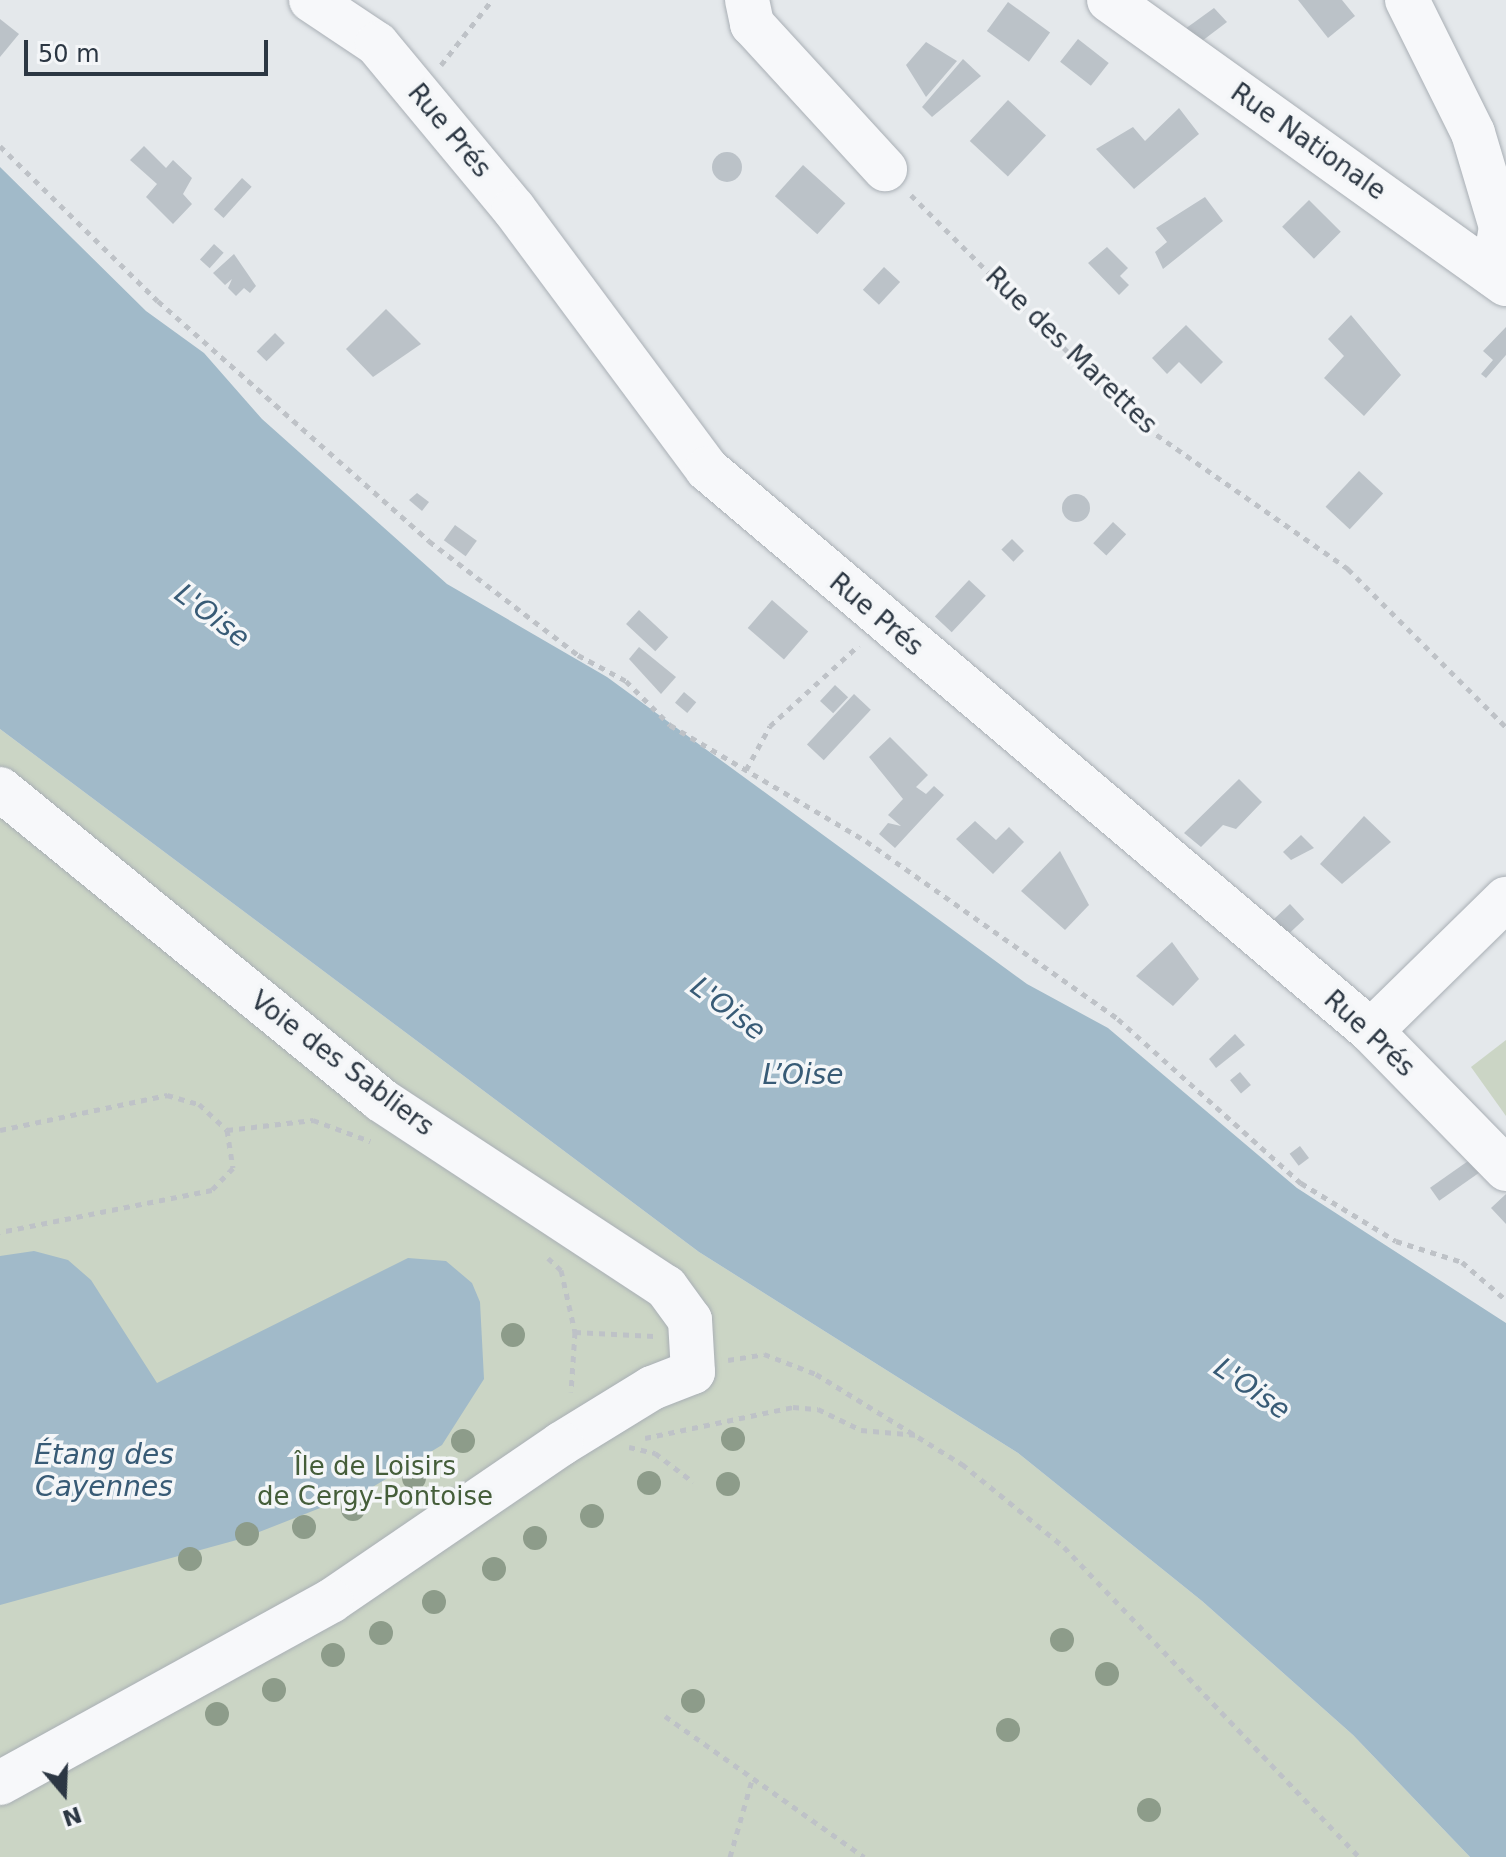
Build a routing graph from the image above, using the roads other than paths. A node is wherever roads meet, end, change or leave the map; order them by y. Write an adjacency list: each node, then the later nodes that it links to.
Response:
1 (311, 0): 9 (street, Rue Prés)
2 (747, 0): 5 (street)
3 (1109, 0): 6 (street, Rue Nationale)
4 (1407, 0): 6 (street)
5 (885, 169)
6 (1500, 279)
7 (0, 789): 11 (street, Voie des Sabliers)
8 (1506, 899): 9 (street)
9 (1371, 1031): 10 (street, Rue Prés)
10 (1506, 1169)
11 (0, 1783)

